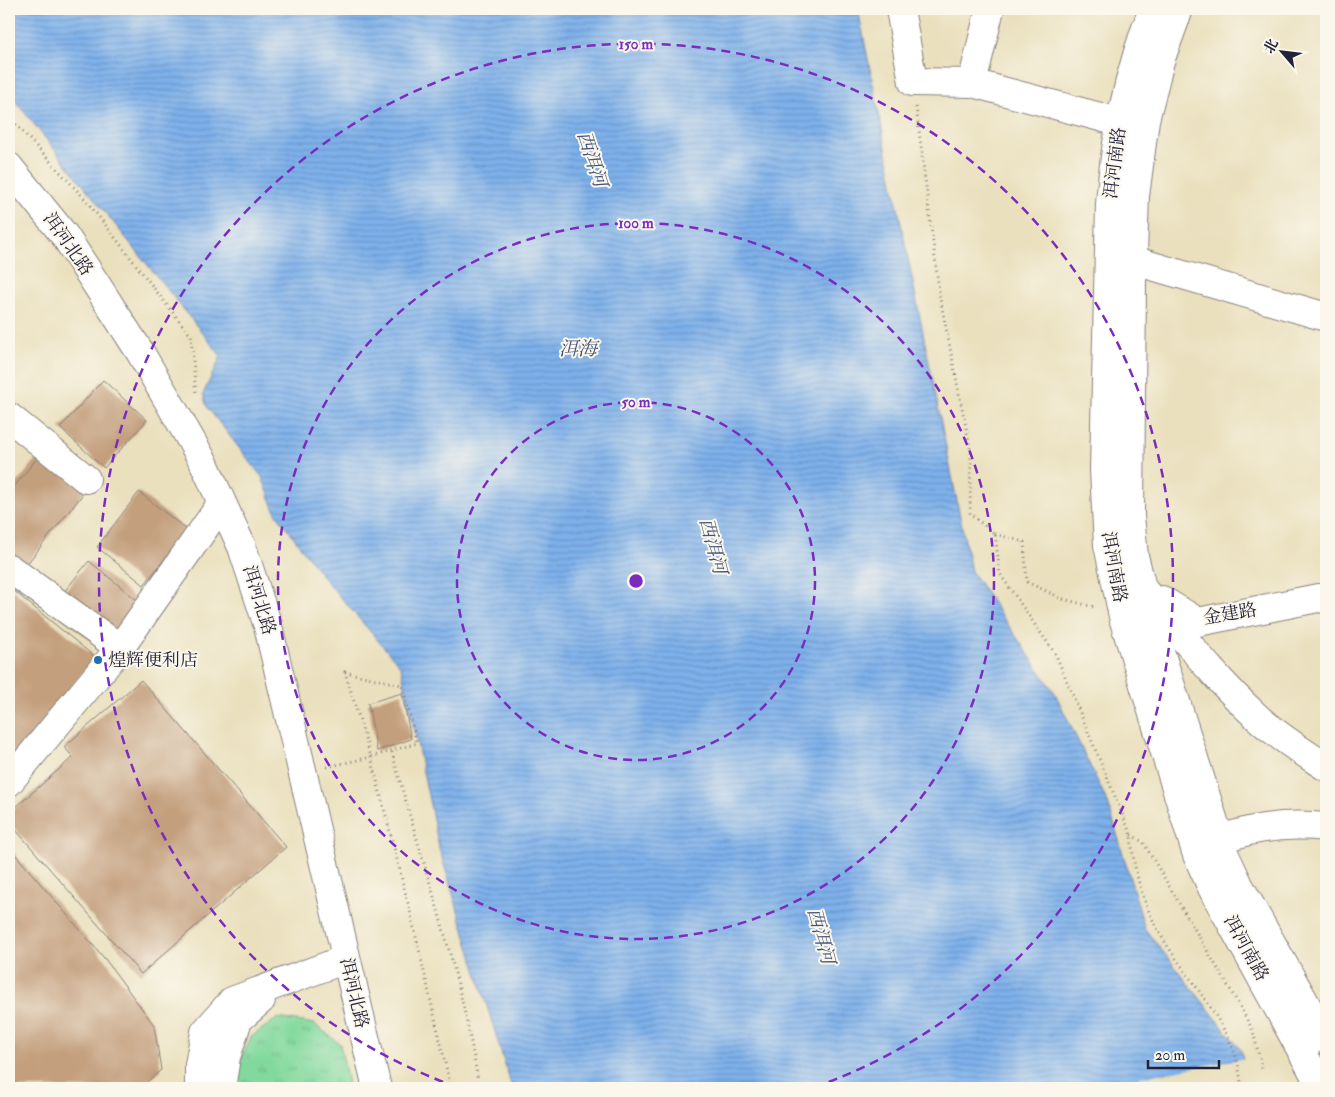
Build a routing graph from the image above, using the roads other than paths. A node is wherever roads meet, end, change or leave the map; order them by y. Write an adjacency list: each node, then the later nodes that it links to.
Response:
1 (900, 9): 5 (street)
2 (990, 9): 5 (street)
3 (1152, 9): 6 (street, 洱河南路)
4 (1179, 9): 8 (street, 洱河南路)
5 (972, 83): 6 (street)
6 (1119, 122): 20 (street, 洱河南路)
7 (9, 167): 12 (street, 洱河北路)
8 (1132, 260): 9 (street); 14 (street, 洱河南路)
9 (1326, 317)
10 (9, 417): 11 (street)
11 (86, 479)
12 (222, 503): 16 (street); 21 (street, 洱河北路)
13 (9, 568): 16 (street)
14 (1141, 587): 15 (street, 金建路); 17 (street); 20 (street, 洱河南路)
15 (1326, 599)
16 (120, 648): 18 (street)
17 (1326, 767)
18 (9, 782)
19 (1326, 827): 20 (street)
20 (1207, 846): 23 (street, 洱河南路); 27 (street, 洱河南路)
21 (346, 959): 22 (street); 26 (street, 洱河北路)
22 (285, 980): 24 (street); 25 (street)
23 (1326, 1040)
24 (199, 1088)
25 (221, 1088)
26 (376, 1088)
27 (1322, 1088)

